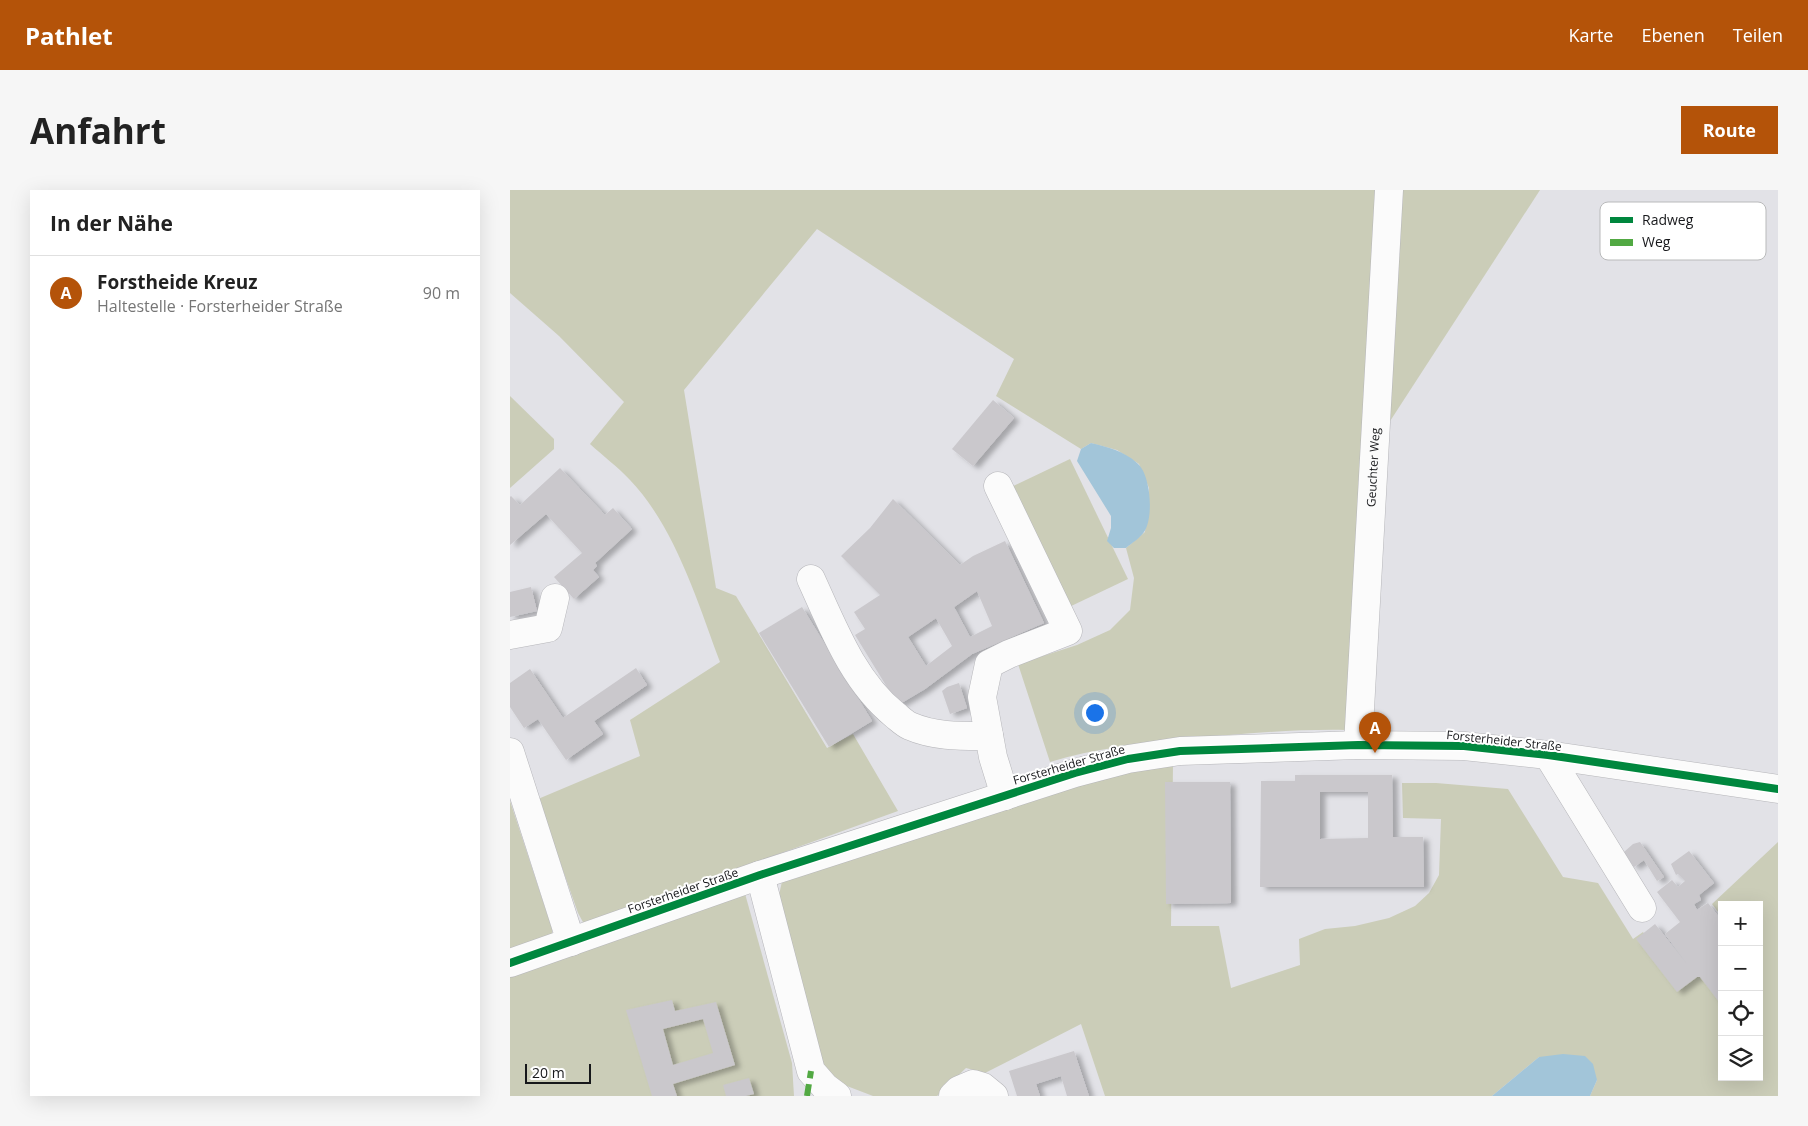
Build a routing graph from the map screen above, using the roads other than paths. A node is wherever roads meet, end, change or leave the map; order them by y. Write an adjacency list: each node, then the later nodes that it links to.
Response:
1 (1389, 190): 7 (street, Geuchter Weg)
2 (998, 486): 6 (street)
3 (810, 580): 6 (street)
4 (555, 598): 5 (street)
5 (510, 635)
6 (989, 736): 11 (street)
7 (1358, 745): 9 (street, Forsterheider Straße); 11 (street, Forsterheider Straße)
8 (510, 752): 14 (street)
9 (1548, 755): 10 (street, Forsterheider Straße); 13 (street, Forsterheider Straße)
10 (1778, 789)
11 (1005, 796): 12 (street, Forsterheider Straße)
12 (760, 876): 14 (street, Forsterheider Straße); 16 (street)
13 (1642, 908)
14 (571, 942): 15 (street, Forsterheider Straße)
15 (510, 963)
16 (837, 1096)
17 (953, 1096): 18 (street)
18 (994, 1096)

